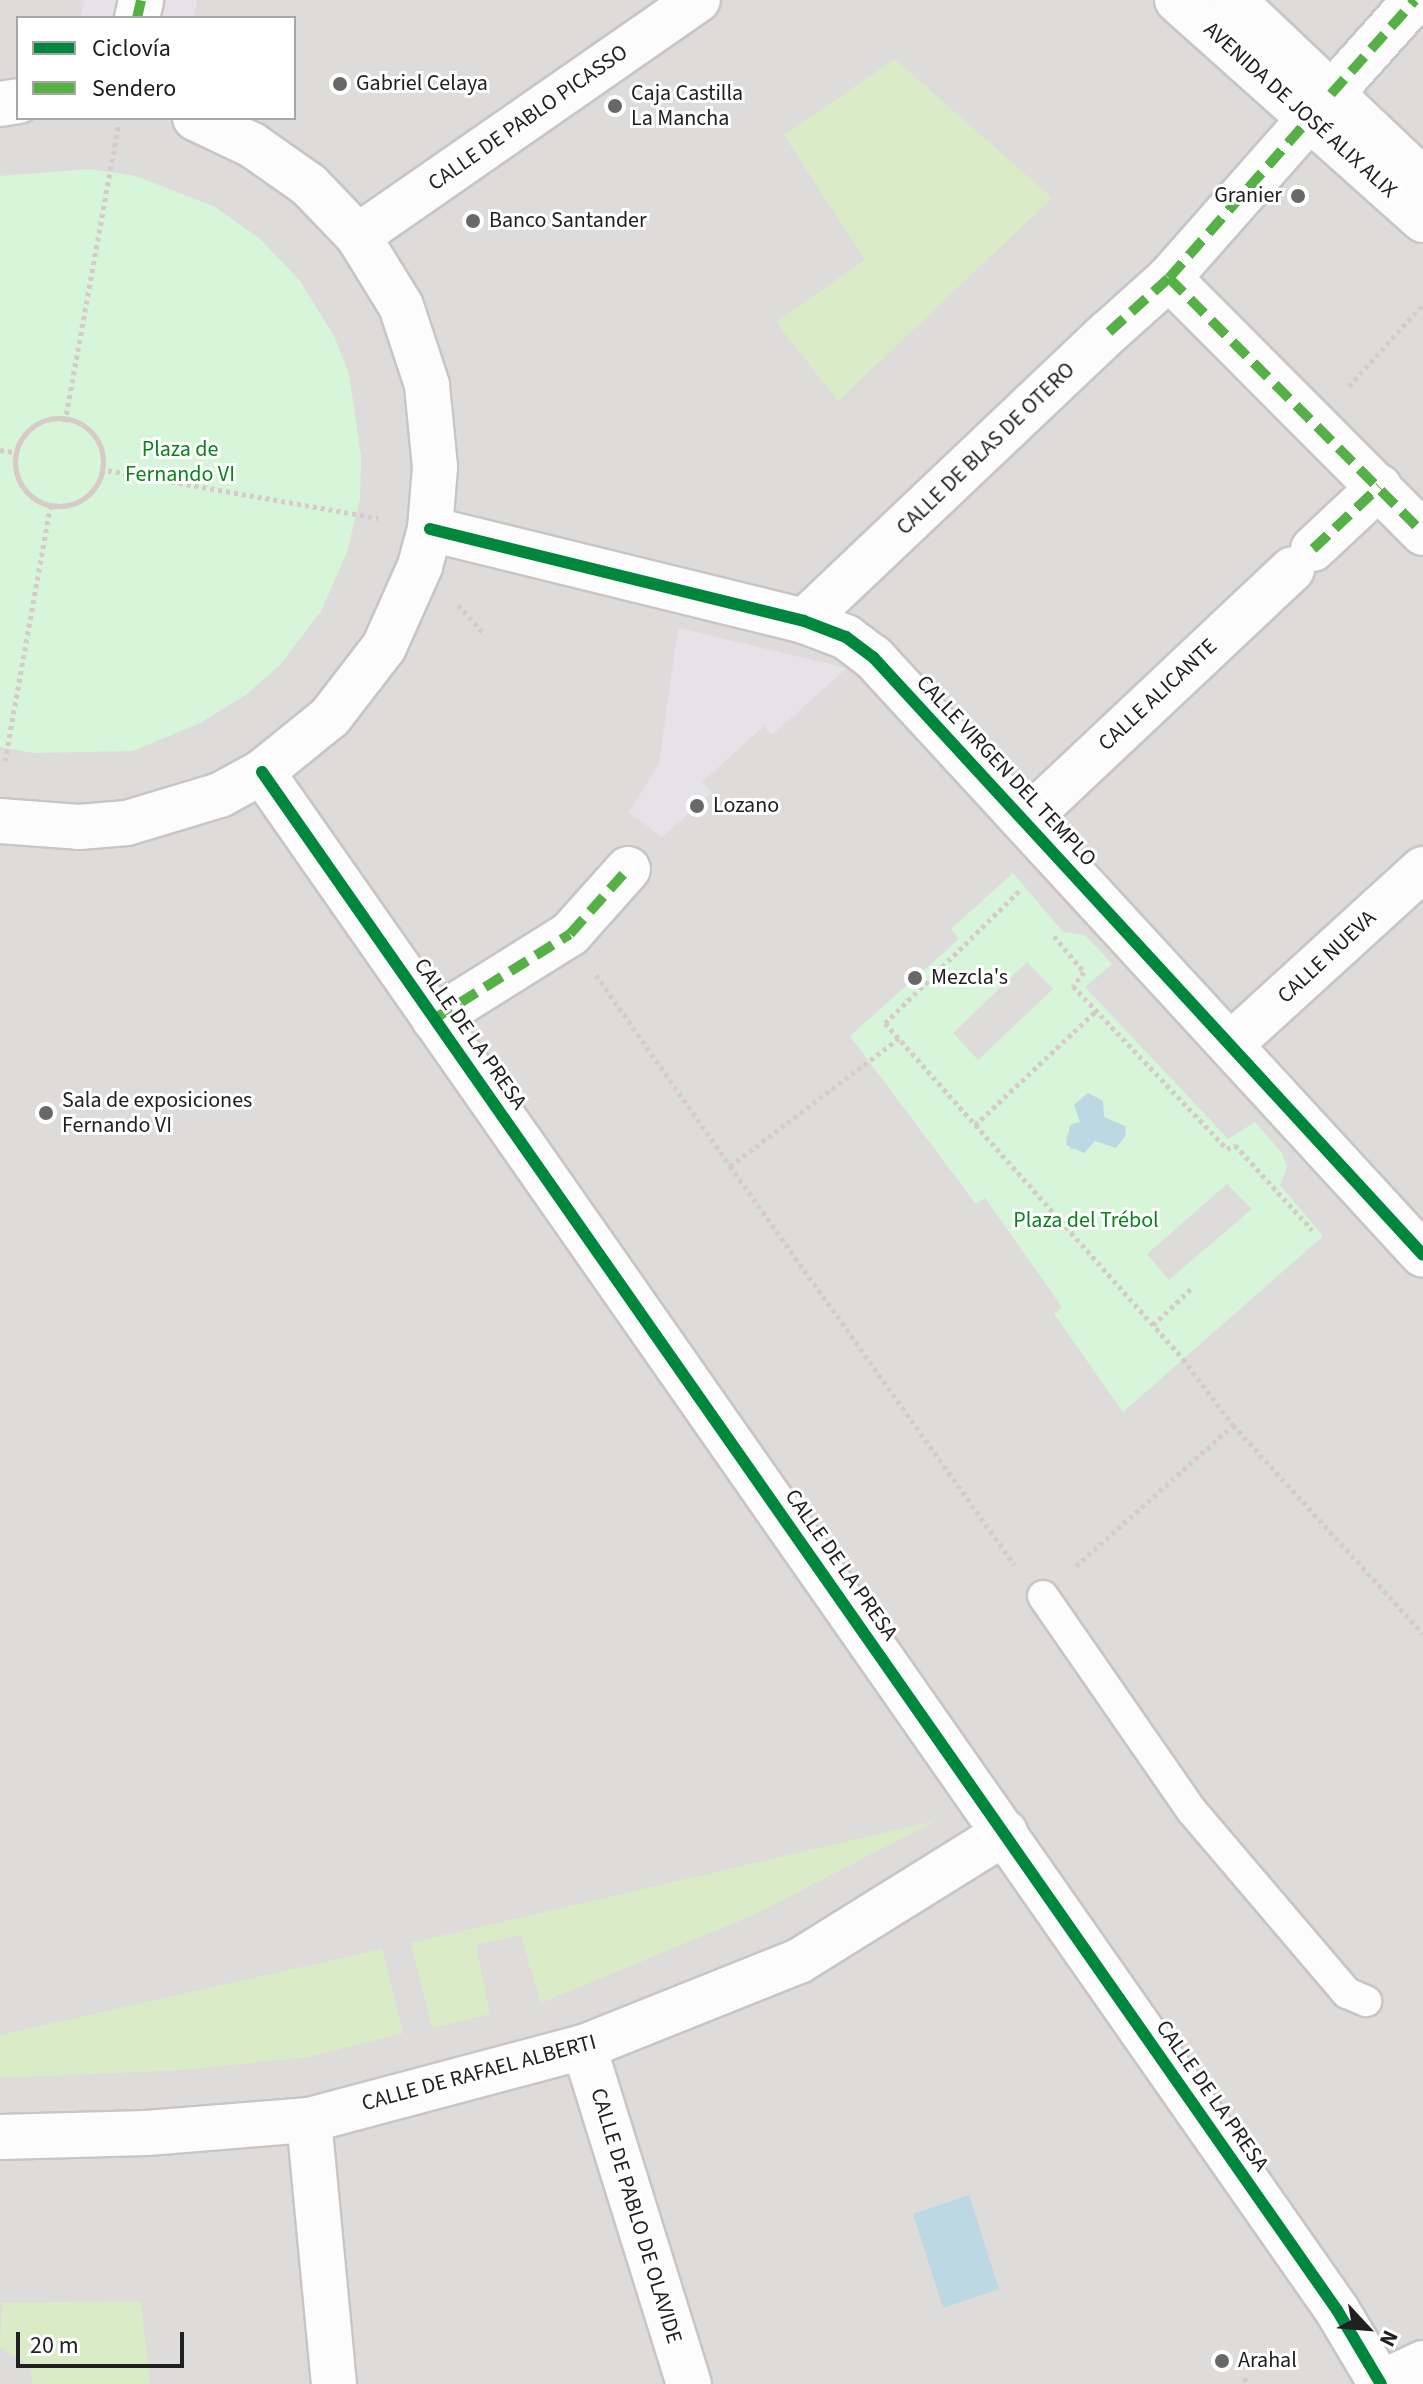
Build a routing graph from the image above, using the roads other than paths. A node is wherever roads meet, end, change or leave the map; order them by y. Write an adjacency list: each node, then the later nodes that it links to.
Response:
1 (698, 0): 9 (street, CALLE DE PABLO PICASSO)
2 (1177, 0): 5 (street, AVENIDA DE JOSÉ ALIX ALIX)
3 (1233, 0): 5 (street, AVENIDA DE JOSÉ ALIX ALIX)
4 (1415, 0): 5 (street, CALLE DE BLAS DE OTERO)
5 (1320, 106): 7 (street, AVENIDA DE JOSÉ ALIX ALIX); 8 (street, AVENIDA DE JOSÉ ALIX ALIX); 10 (street, CALLE DE BLAS DE OTERO)
6 (199, 120): 9 (street)
7 (1423, 180)
8 (1423, 220)
9 (358, 236): 12 (street)
10 (1169, 278): 11 (street); 14 (street, CALLE DE BLAS DE OTERO)
11 (1379, 487): 13 (street); 17 (street, CALLE ALICANTE)
12 (430, 529): 14 (street, CALLE VIRGEN DEL TEMPLO); 15 (street)
13 (1423, 533)
14 (804, 621): 17 (street, CALLE VIRGEN DEL TEMPLO)
15 (262, 772): 16 (street); 20 (street, CALLE DE LA PRESA)
16 (0, 821)
17 (1025, 821): 21 (street, CALLE VIRGEN DEL TEMPLO)
18 (628, 869): 20 (street)
19 (1423, 869): 21 (street, CALLE NUEVA)
20 (434, 1019): 24 (street, CALLE DE LA PRESA)
21 (1230, 1045): 22 (street, CALLE VIRGEN DEL TEMPLO)
22 (1423, 1255)
23 (1043, 1596): 25 (lane)
24 (1005, 1833): 26 (street, CALLE DE RAFAEL ALBERTI); 30 (street, CALLE DE LA PRESA)
25 (1366, 2001)
26 (584, 2047): 27 (street, CALLE DE RAFAEL ALBERTI); 32 (street, CALLE DE PABLO DE OLAVIDE)
27 (309, 2120): 28 (street, CALLE DE RAFAEL ALBERTI); 31 (street)
28 (0, 2137)
29 (1423, 2363): 30 (street)
30 (1380, 2383)
31 (334, 2384)
32 (689, 2384)

